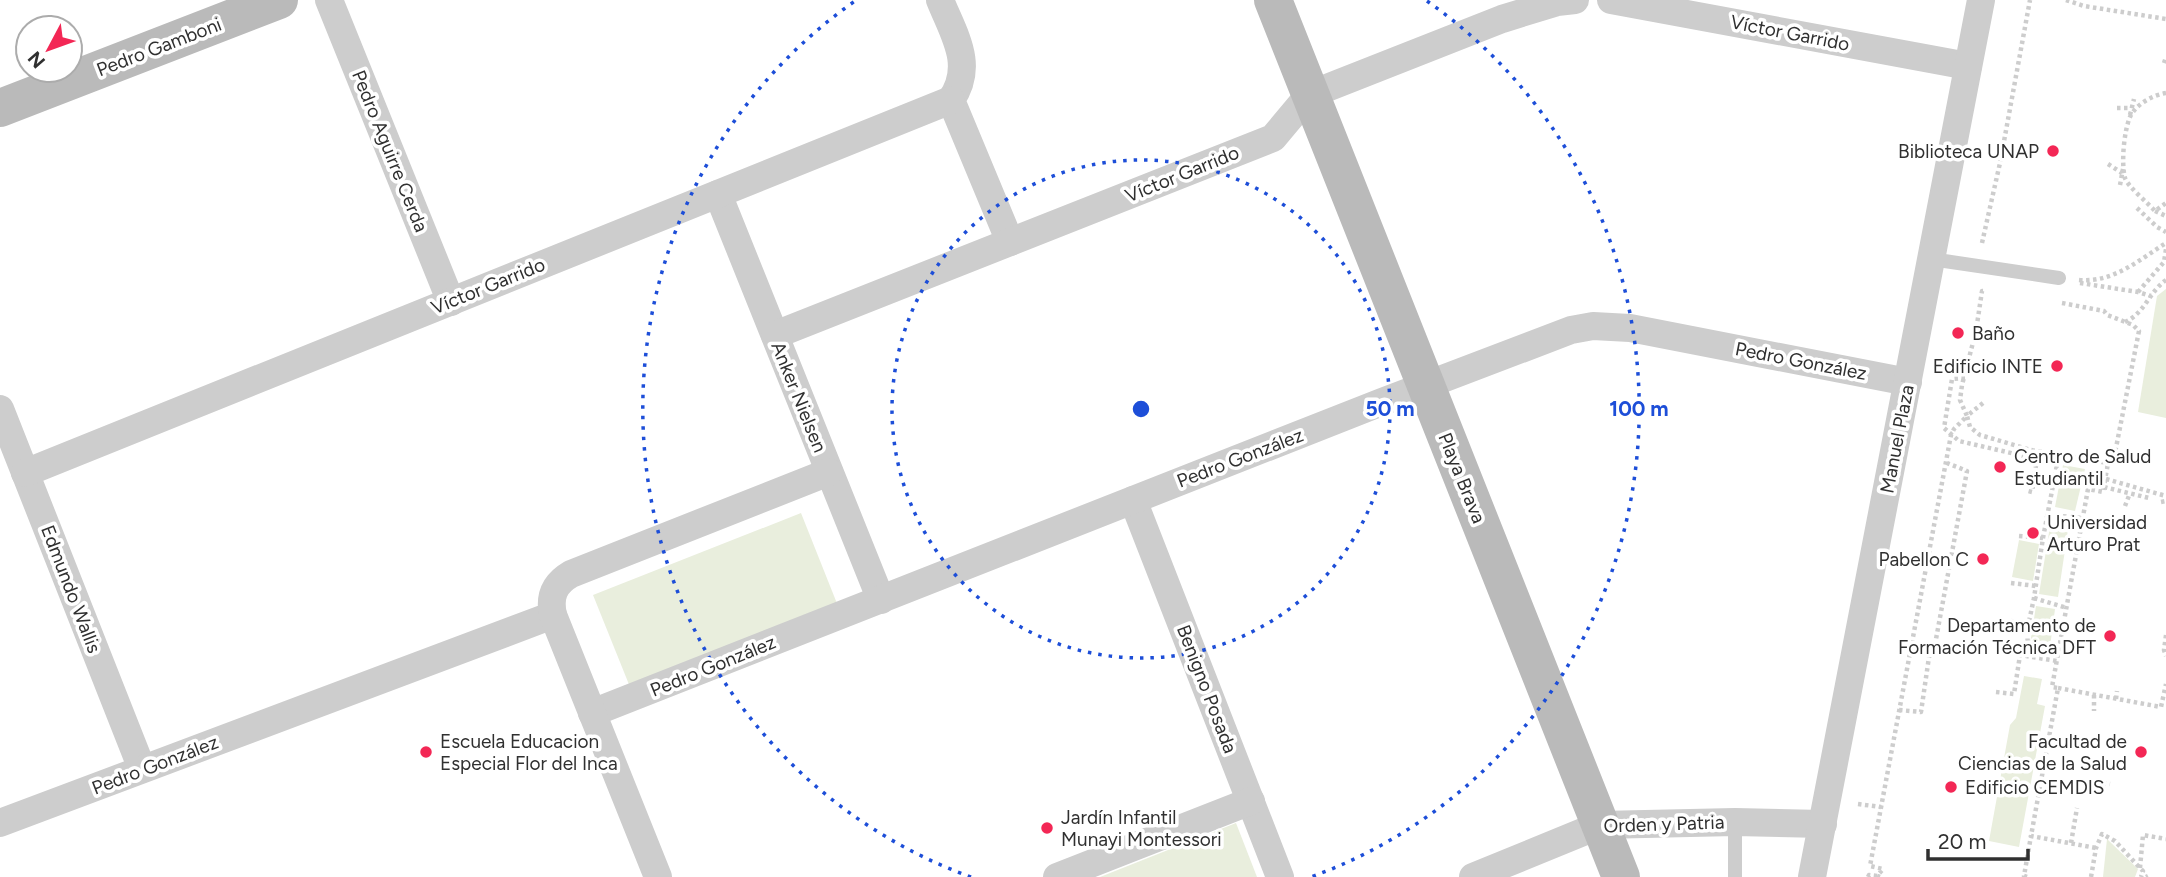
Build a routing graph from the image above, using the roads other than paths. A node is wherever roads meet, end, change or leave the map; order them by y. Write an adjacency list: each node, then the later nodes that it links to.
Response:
1 (279, 0): 11 (street, Pedro Gamboni)
2 (329, 0): 16 (street, Pedro Aguirre Cerda)
3 (940, 0): 10 (street)
4 (1273, 0): 9 (street, Playa Brava)
5 (1575, 0): 9 (street, Víctor Garrido)
6 (1611, 0): 8 (street, Víctor Garrido)
7 (1981, 0): 8 (street, Manuel Plaza)
8 (1968, 66): 14 (street, Manuel Plaza)
9 (1309, 94): 13 (street, Víctor Garrido); 19 (street, Playa Brava)
10 (951, 100): 12 (street, Víctor Garrido); 13 (street)
11 (0, 108)
12 (719, 194): 16 (street, Víctor Garrido); 17 (street, Anker Nielsen)
13 (1010, 242): 17 (street, Víctor Garrido)
14 (1953, 263): 15 (lane); 18 (street, Manuel Plaza)
15 (2059, 278)
16 (451, 302): 22 (street, Víctor Garrido)
17 (775, 335): 21 (street, Anker Nielsen)
18 (1908, 382): 19 (street, Pedro González); 31 (street, Manuel Plaza)
19 (1425, 385): 23 (street, Pedro González); 32 (street, Playa Brava)
20 (0, 409): 22 (street, Edmundo Wallis)
21 (830, 472): 24 (street, Anker Nielsen); 25 (street)
22 (25, 473): 27 (street, Edmundo Wallis)
23 (1133, 500): 24 (street, Pedro González); 28 (street, Benigno Posada)
24 (881, 600): 26 (street, Pedro González)
25 (553, 615): 26 (street); 27 (street, Pedro González)
26 (592, 713): 33 (street)
27 (142, 769): 30 (street, Pedro González)
28 (1251, 801): 34 (street); 35 (street, Benigno Posada)
29 (1735, 822): 31 (street, Orden y Patria); 32 (street, Orden y Patria); 38 (lane)
30 (0, 823)
31 (1823, 824): 39 (street, Manuel Plaza)
32 (1600, 825): 36 (street, Orden y Patria); 37 (street, Playa Brava)
33 (658, 877)
34 (1057, 877)
35 (1280, 877)
36 (1473, 877)
37 (1621, 877)
38 (1735, 877)
39 (1812, 877)

